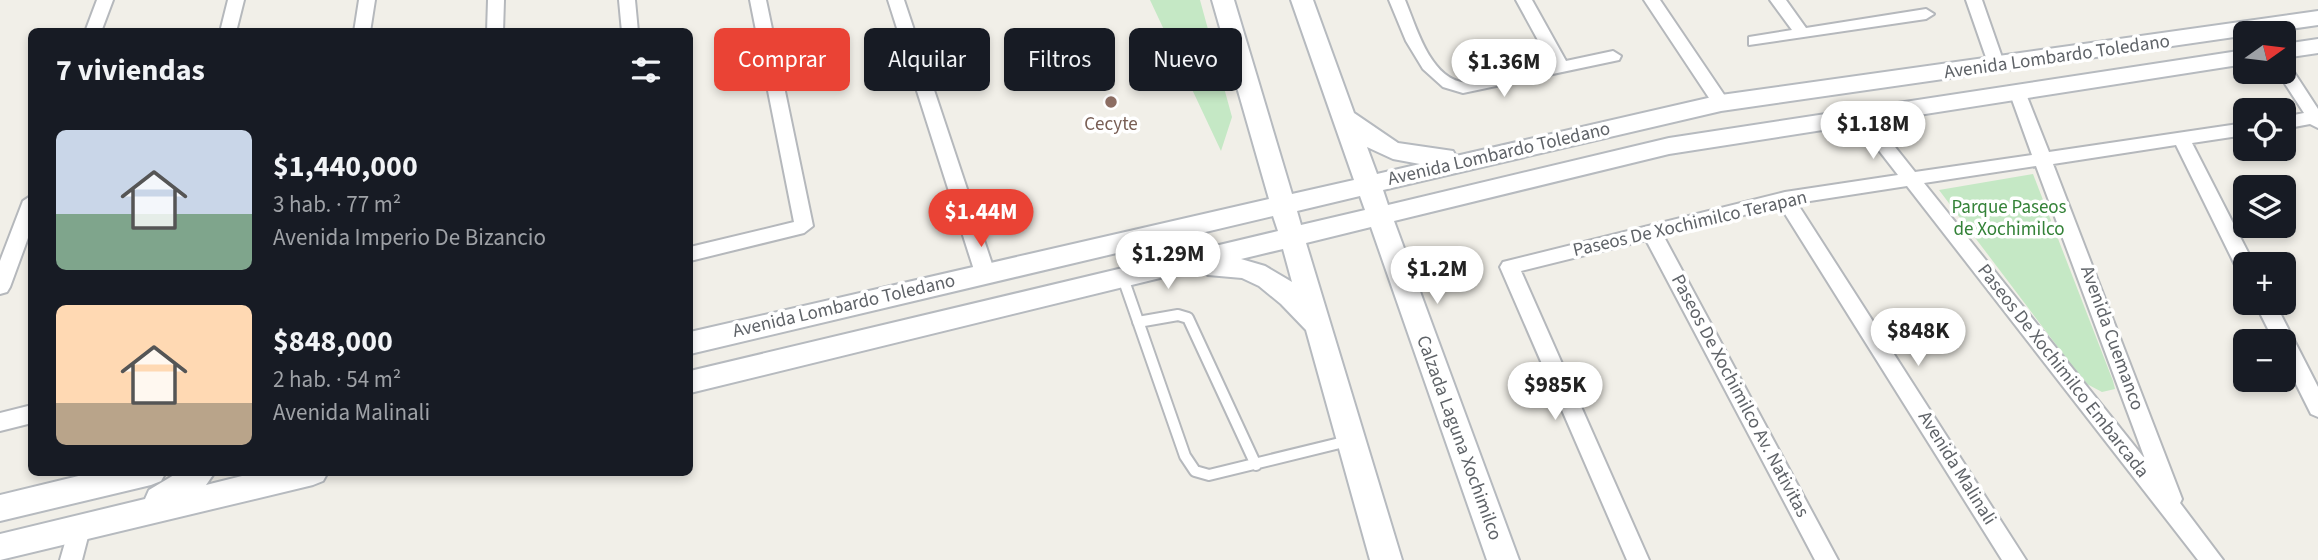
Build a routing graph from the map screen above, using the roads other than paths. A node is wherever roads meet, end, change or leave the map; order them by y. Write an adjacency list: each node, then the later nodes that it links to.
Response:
1 (105, 0): 18 (street)
2 (236, 0): 19 (street)
3 (367, 0): 20 (street)
4 (496, 0): 21 (street)
5 (627, 0): 22 (street)
6 (758, 0): 52 (street)
7 (896, 0): 54 (street)
8 (1223, 0): 46 (main road)
9 (1302, 0): 35 (main road, Calzada Laguna Xochimilco)
10 (1397, 0): 30 (street)
11 (1524, 0): 30 (street)
12 (1653, 0): 34 (street)
13 (1777, 0): 23 (street)
14 (1913, 0): 16 (street)
15 (1974, 0): 29 (street)
16 (1926, 13): 23 (street)
17 (2318, 18): 29 (main road, Avenida Lombardo Toledano)
18 (94, 28)
19 (229, 28)
20 (363, 28)
21 (495, 28)
22 (630, 28)
23 (1802, 33): 24 (street)
24 (1755, 41)
25 (2318, 46): 27 (main road)
26 (1614, 56): 30 (street)
27 (2296, 57)
28 (2233, 59): 33 (main road, Avenida Lombardo Toledano)
29 (1997, 66): 32 (main road, Avenida Lombardo Toledano)
30 (1562, 69)
31 (2296, 82): 37 (street)
32 (1857, 85): 34 (main road, Avenida Lombardo Toledano); 36 (main road)
33 (2018, 94): 36 (main road, Avenida Lombardo Toledano); 42 (street, Avenida Cuemanco)
34 (1721, 103): 41 (main road, Avenida Lombardo Toledano)
35 (1343, 117): 41 (main road); 44 (main road, Calzada Laguna Xochimilco)
36 (1862, 117): 43 (street, Paseos De Xochimilco Embarcada); 48 (main road, Avenida Lombardo Toledano)
37 (2317, 120): 38 (street)
38 (2296, 122)
39 (2233, 131): 40 (street, Paseos De Xochimilco Terapan)
40 (2182, 140): 42 (street, Paseos De Xochimilco Terapan); 51 (street)
41 (1488, 157): 44 (main road, Avenida Lombardo Toledano)
42 (2045, 161): 43 (street, Paseos De Xochimilco Terapan); 71 (street, Avenida Cuemanco)
43 (1914, 180): 45 (street, Paseos De Xochimilco Terapan); 71 (street, Paseos De Xochimilco Embarcada)
44 (1367, 185): 46 (main road, Avenida Lombardo Toledano); 48 (main road, Calzada Laguna Xochimilco)
45 (1785, 198): 49 (street, Paseos De Xochimilco Terapan); 79 (street, Avenida Malinali)
46 (1283, 204): 50 (main road); 54 (main road, Avenida Lombardo Toledano)
47 (28, 212): 56 (street)
48 (1379, 216): 50 (main road, Avenida Lombardo Toledano); 76 (main road, Calzada Laguna Xochimilco)
49 (1653, 233): 77 (street, Paseos De Xochimilco Terapan); 78 (street, Paseos De Xochimilco Av. Nativitas)
50 (1293, 237): 53 (main road, Avenida Lombardo Toledano); 59 (main road)
51 (2238, 252)
52 (693, 253)
53 (1182, 264): 55 (main road, Avenida Lombardo Toledano); 59 (main road)
54 (985, 273): 60 (main road, Avenida Lombardo Toledano)
55 (1123, 278): 58 (lane); 61 (main road, Avenida Lombardo Toledano)
56 (0, 287)
57 (2270, 315): 62 (street)
58 (1138, 322): 66 (lane); 66 (lane)
59 (1320, 331): 65 (main road)
60 (693, 342)
61 (693, 381)
62 (2318, 408)
63 (28, 415): 64 (street)
64 (0, 422)
65 (1352, 440): 66 (lane); 75 (main road)
66 (1256, 465)
67 (197, 476): 72 (main road)
68 (296, 476): 72 (main road)
69 (111, 477): 70 (main road)
70 (0, 508)
71 (2178, 516): 80 (street, Paseos De Xochimilco Embarcada)
72 (79, 528): 73 (main road); 74 (street)
73 (0, 548)
74 (71, 560)
75 (1386, 560)
76 (1503, 560)
77 (1637, 560)
78 (1827, 560)
79 (2015, 560)
80 (2212, 560)

